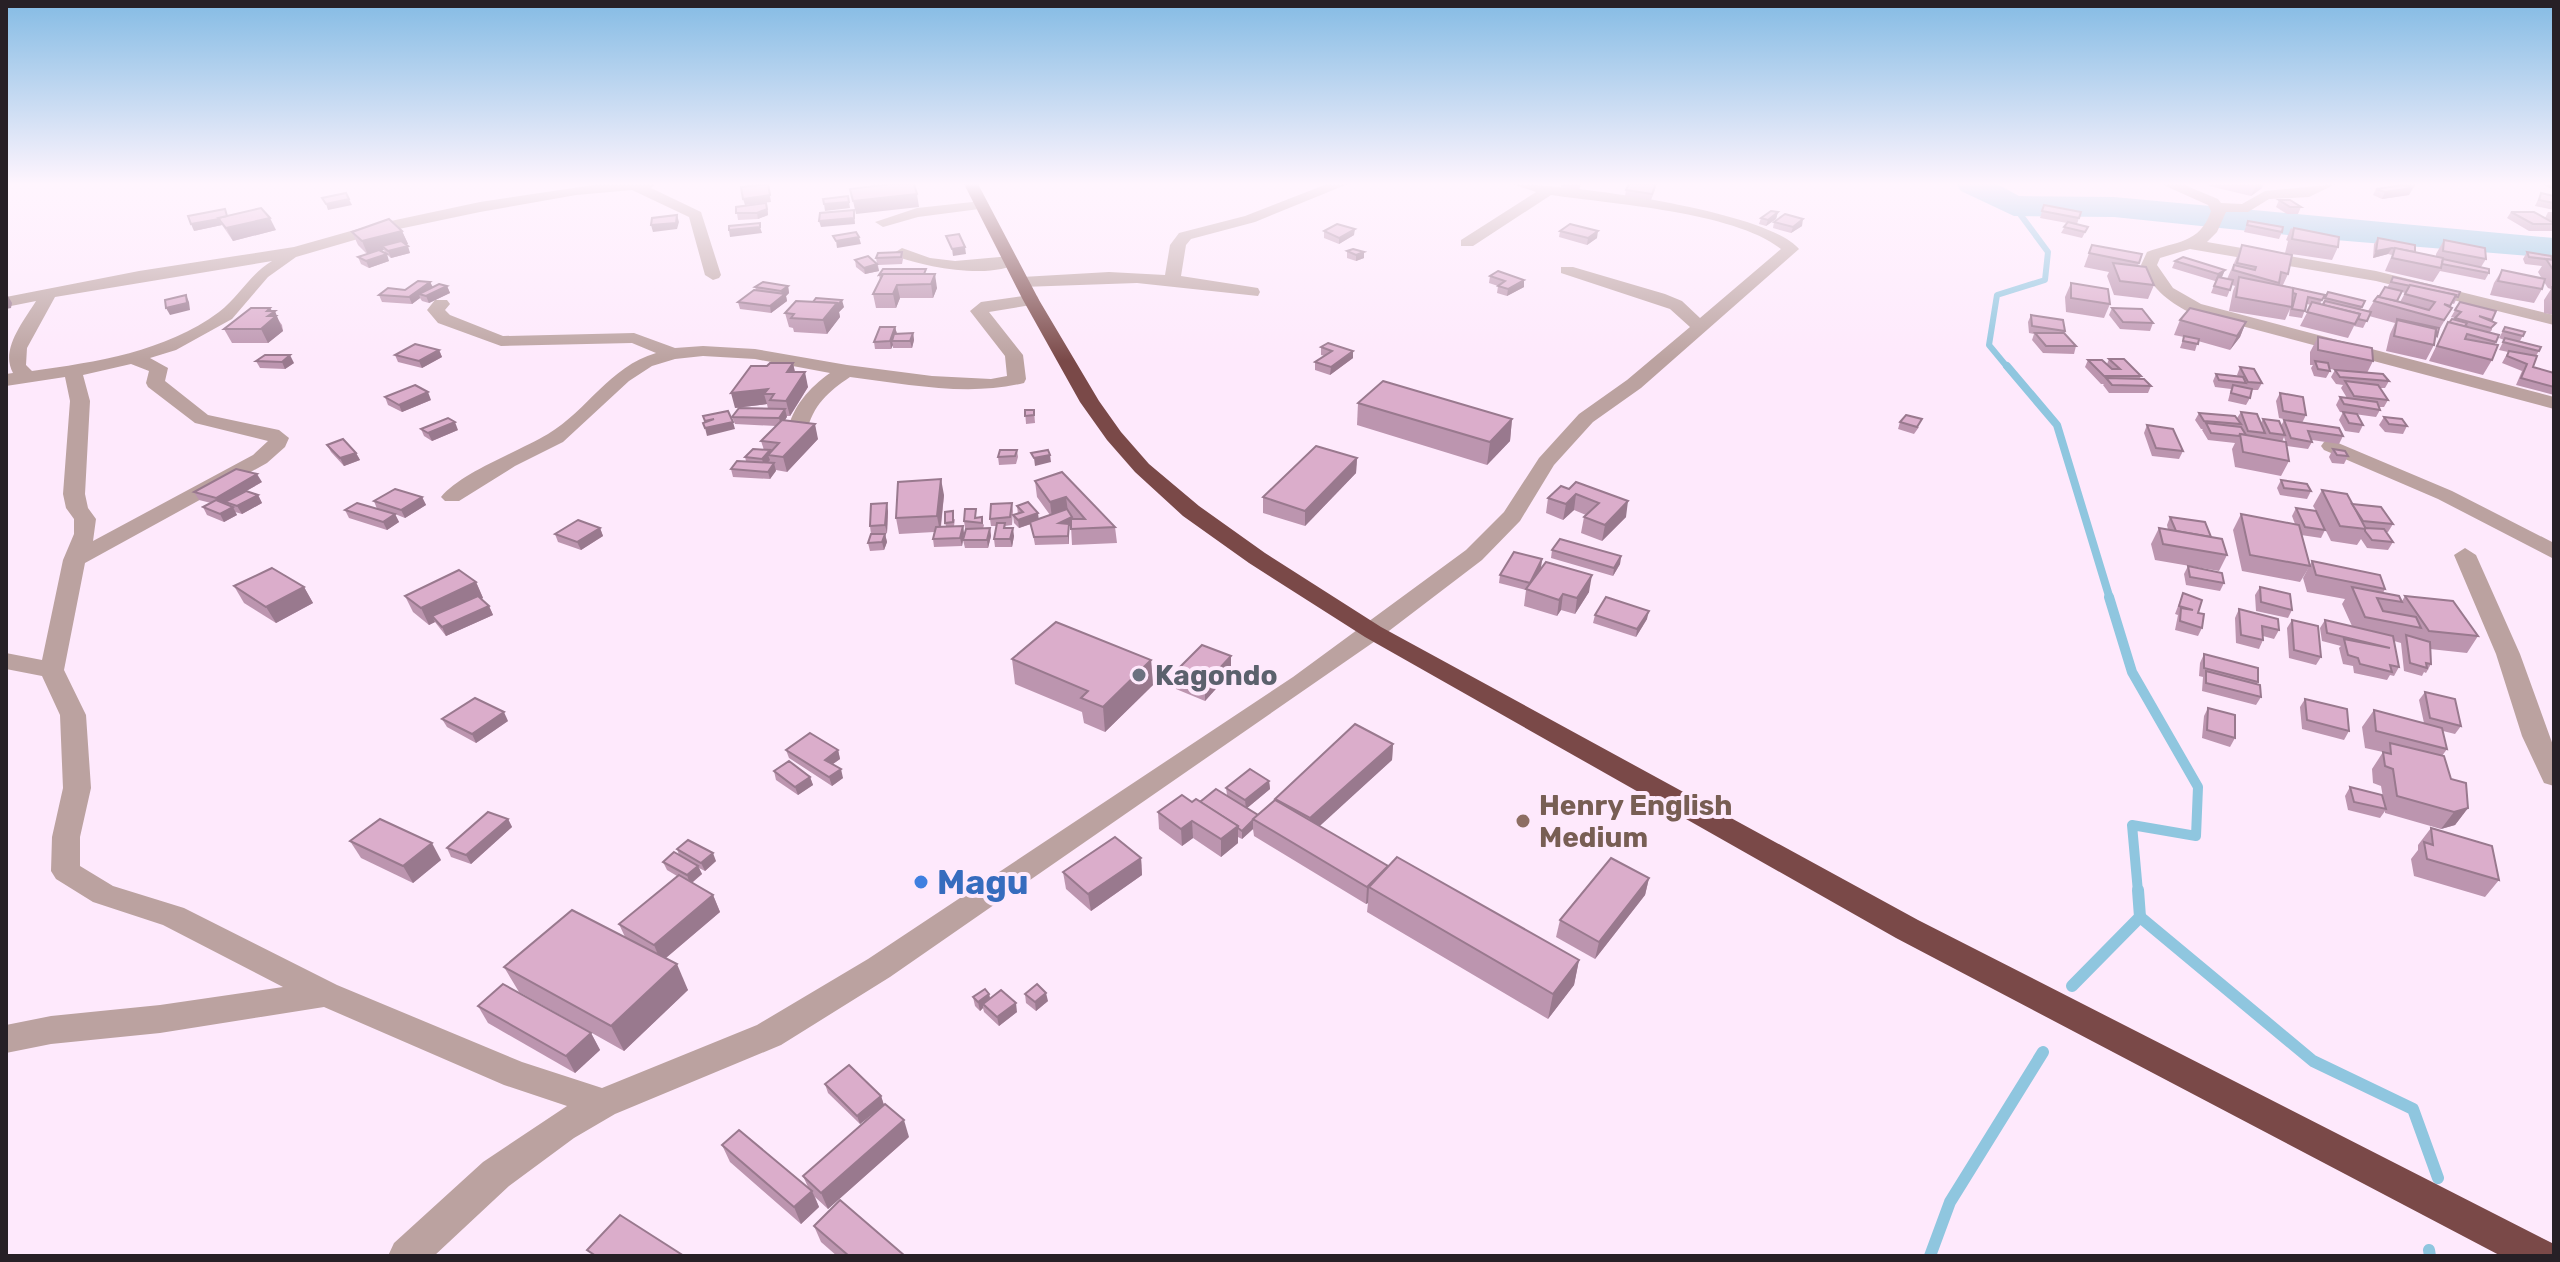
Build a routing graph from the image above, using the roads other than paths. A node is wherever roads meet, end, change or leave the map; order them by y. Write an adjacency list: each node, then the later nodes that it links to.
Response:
1 (327, 243): 7 (street)
2 (704, 243): 10 (street)
3 (1002, 243): 12 (highway)
4 (1180, 243): 11 (street)
5 (1787, 243): 18 (street)
6 (2191, 244): 17 (street); 26 (street)
7 (296, 252): 14 (street); 21 (street)
8 (902, 253): 12 (street)
9 (1567, 270): 18 (street)
10 (713, 275)
11 (1172, 279): 12 (street); 13 (street)
12 (1021, 281): 22 (street); 33 (highway)
13 (1252, 292)
14 (48, 295): 15 (street); 19 (street)
15 (6, 302)
16 (441, 304): 20 (street)
17 (2554, 320)
18 (1701, 328): 33 (street)
19 (11, 345): 24 (street)
20 (673, 354): 22 (street); 29 (street)
21 (136, 359): 23 (street); 32 (street)
22 (847, 371): 27 (street)
23 (73, 372): 24 (street); 32 (street)
24 (28, 377): 25 (street)
25 (6, 380)
26 (2554, 403)
27 (797, 432)
28 (2331, 446): 30 (street)
29 (452, 497)
30 (2554, 552)
31 (2465, 555): 36 (street)
32 (74, 560): 35 (street)
33 (1373, 632): 39 (street); 41 (highway)
34 (6, 661): 35 (street)
35 (52, 670): 37 (street)
36 (2554, 776)
37 (326, 994): 38 (street); 39 (street)
38 (6, 1039)
39 (603, 1103): 40 (street)
40 (407, 1256)
41 (2539, 1256)

